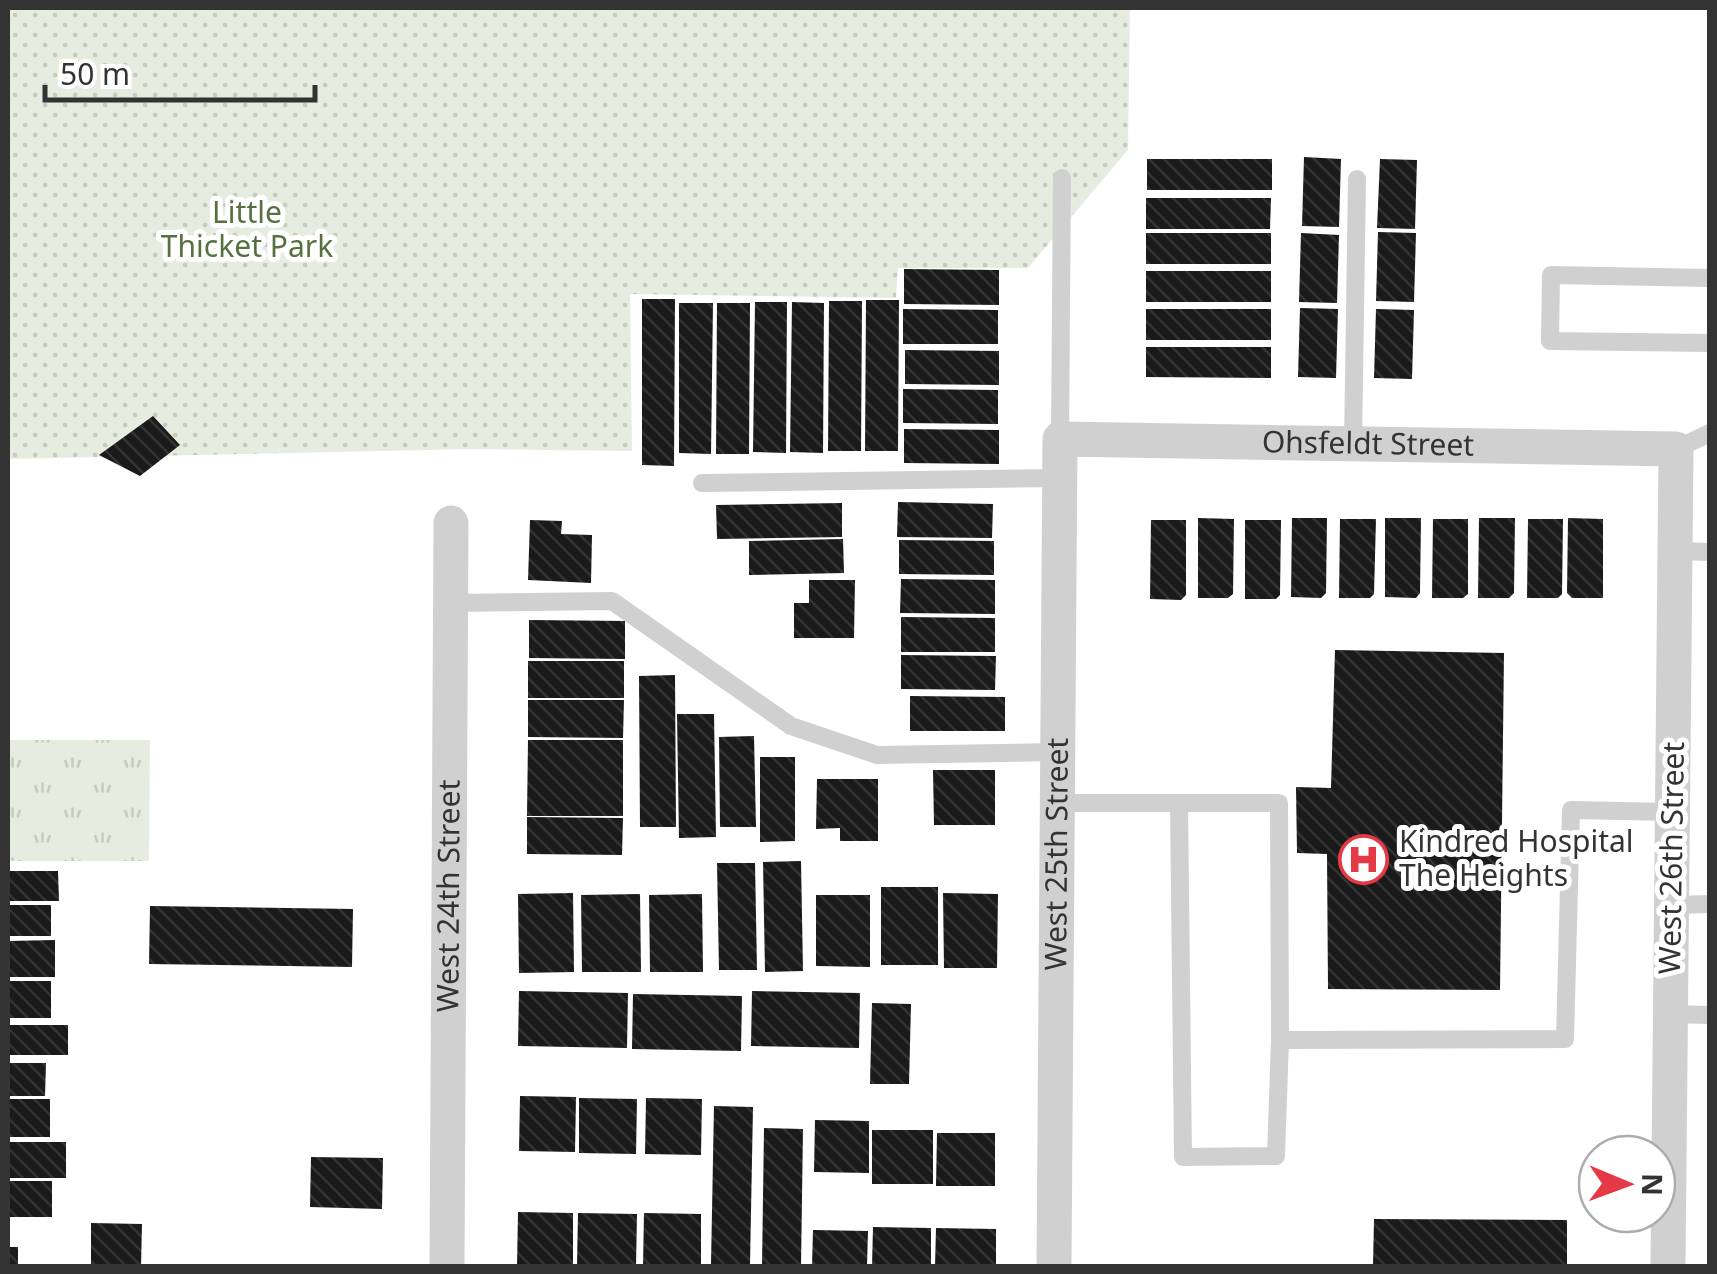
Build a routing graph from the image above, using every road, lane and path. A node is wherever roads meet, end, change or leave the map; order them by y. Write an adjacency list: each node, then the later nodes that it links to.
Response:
1 (1062, 178): 6 (lane)
2 (1357, 179): 7 (lane)
3 (1710, 278): 4 (lane)
4 (1710, 343)
5 (1710, 433): 8 (lane)
6 (1060, 439): 7 (street, Ohsfeldt Street); 9 (street, West 25th Street)
7 (1353, 444): 8 (street, Ohsfeldt Street)
8 (1676, 450): 12 (street, West 26th Street)
9 (1060, 478): 10 (lane); 14 (street, West 25th Street)
10 (702, 483)
11 (451, 524): 13 (street, West 24th Street)
12 (1692, 552): 17 (street, West 26th Street)
13 (450, 603): 14 (lane); 23 (street, West 24th Street)
14 (1058, 752): 15 (street, West 25th Street)
15 (1058, 804): 16 (lane); 24 (street, West 25th Street)
16 (1179, 804): 22 (lane); 22 (lane)
17 (1672, 812): 19 (street, West 26th Street); 22 (lane)
18 (1710, 904): 19 (lane)
19 (1672, 905): 20 (street, West 26th Street)
20 (1670, 1014): 21 (lane); 25 (street, West 26th Street)
21 (1710, 1015)
22 (1280, 1040)
23 (447, 1266)
24 (1054, 1266)
25 (1668, 1266)

